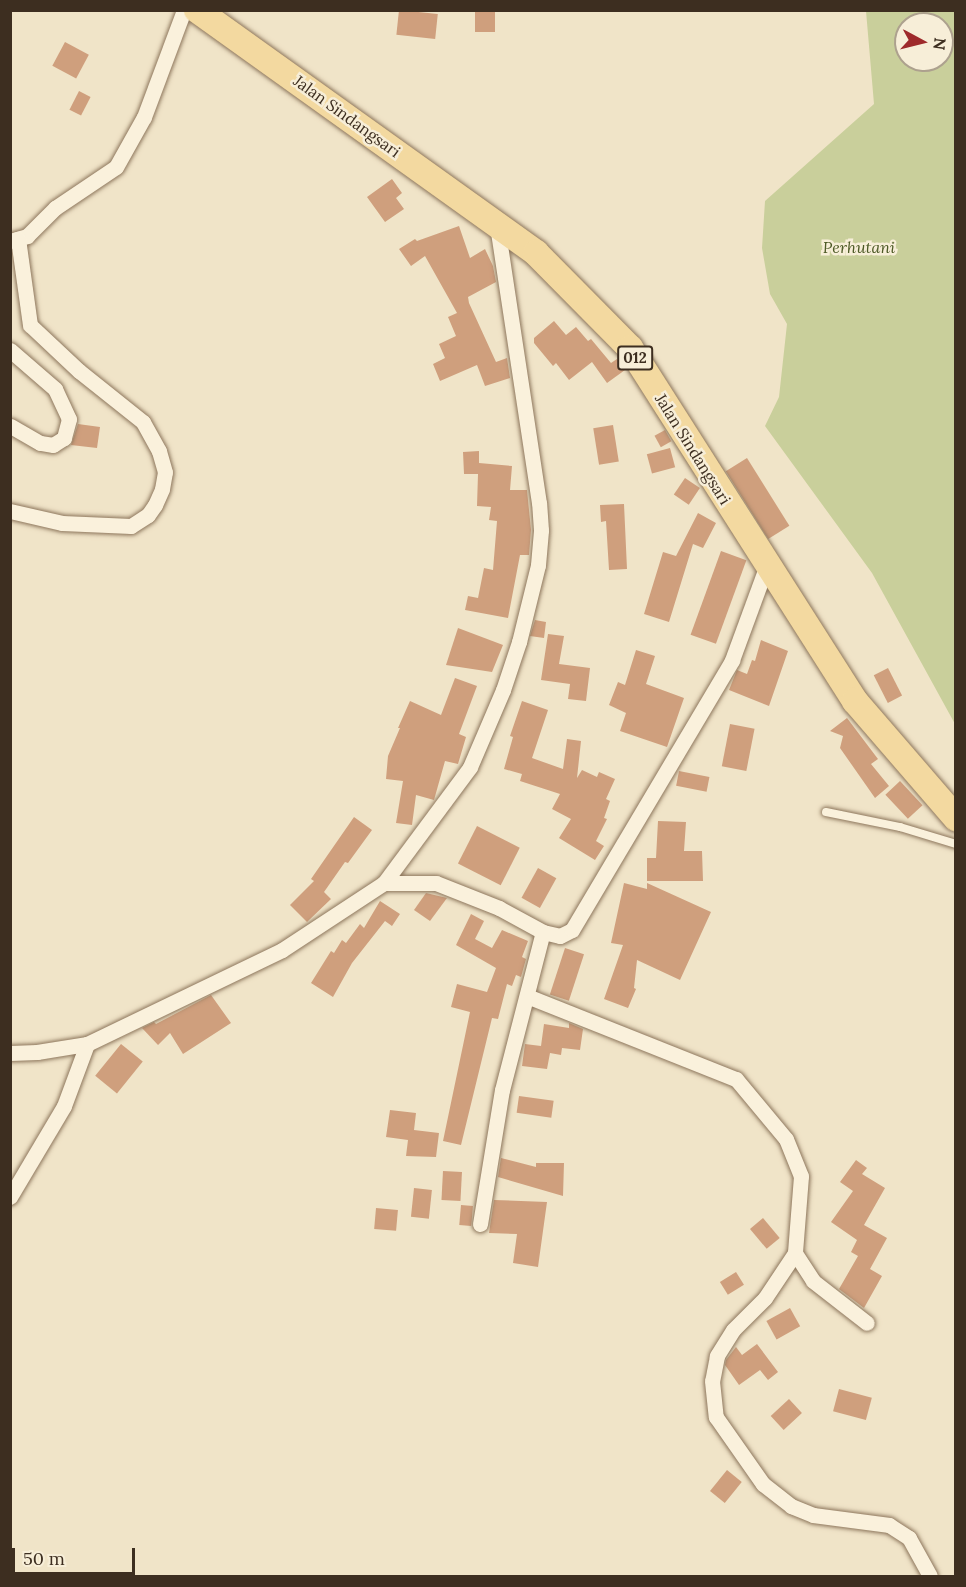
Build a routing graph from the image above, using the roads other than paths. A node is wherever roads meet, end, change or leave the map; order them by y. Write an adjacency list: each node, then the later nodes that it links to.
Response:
1 (184, 10): 4 (street)
2 (197, 10): 3 (main road, Jalan Sindangsari / 012)
3 (497, 223): 8 (main road, Jalan Sindangsari / 012); 12 (street)
4 (14, 240): 7 (street)
5 (10, 350): 6 (street)
6 (10, 426)
7 (10, 511)
8 (766, 565): 10 (main road, Jalan Sindangsari / 012); 13 (street)
9 (826, 812): 11 (lane)
10 (956, 818)
11 (956, 844)
12 (384, 883): 13 (street); 15 (street)
13 (543, 932): 14 (street)
14 (527, 996): 18 (street); 19 (street)
15 (87, 1044): 16 (street); 17 (street)
16 (10, 1053)
17 (10, 1197)
18 (480, 1224)
19 (795, 1253): 20 (street); 21 (street)
20 (867, 1323)
21 (930, 1576)

